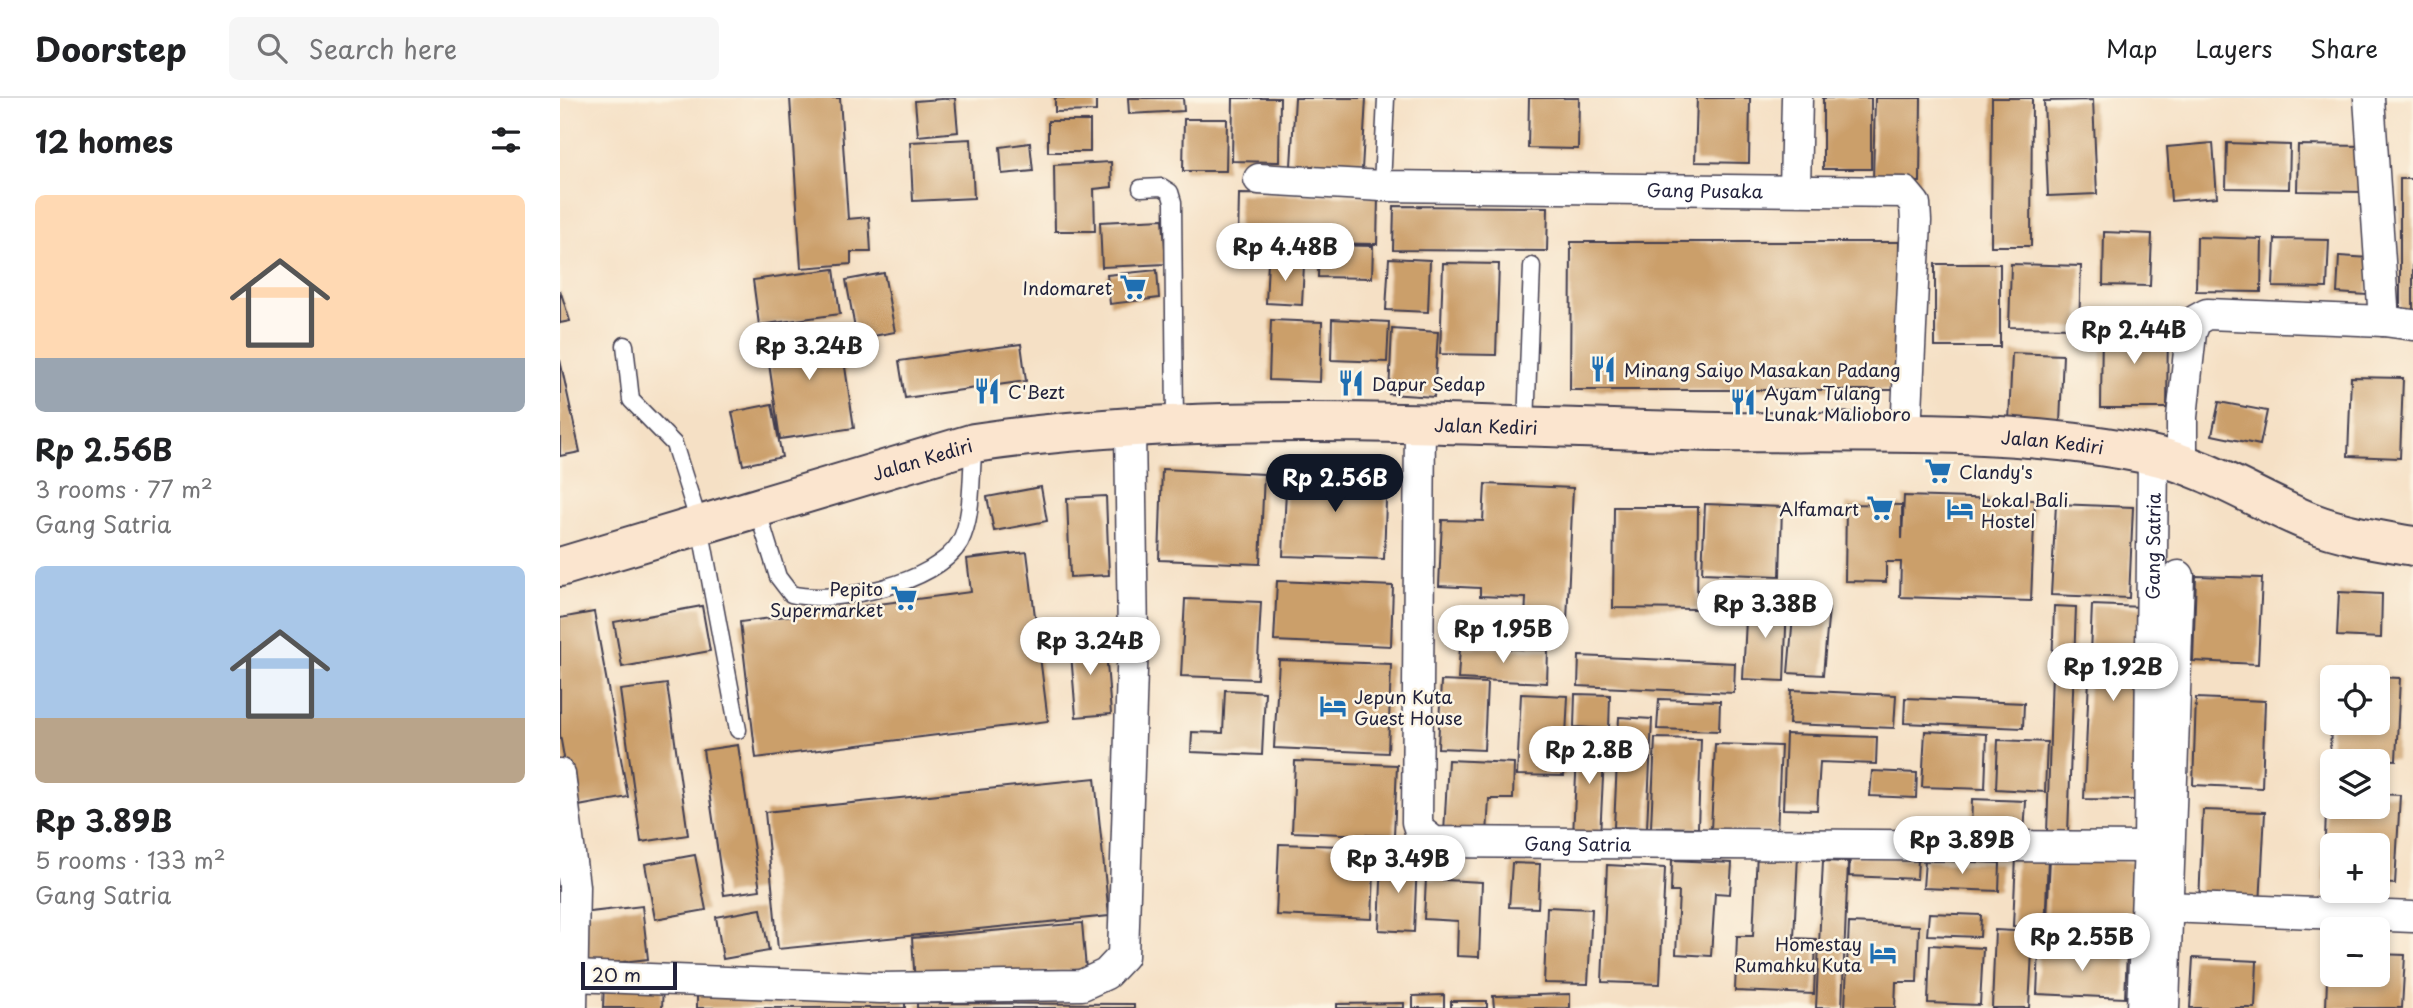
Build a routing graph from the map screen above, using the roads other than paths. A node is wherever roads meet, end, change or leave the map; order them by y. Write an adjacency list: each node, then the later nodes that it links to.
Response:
1 (1386, 98): 5 (lane)
2 (1797, 98): 7 (street)
3 (2369, 98): 9 (street)
4 (1259, 179): 5 (street, Gang Pusaka)
5 (1382, 186): 7 (street, Gang Pusaka)
6 (1141, 188): 12 (lane)
7 (1795, 189): 15 (street, Gang Pusaka)
8 (1532, 266): 13 (lane)
9 (2399, 323): 17 (street, Gang Satria)
10 (625, 345): 19 (lane)
11 (1420, 421): 12 (main road, Jalan Kediri); 13 (main road, Jalan Kediri); 25 (street, Gang Satria)
12 (1175, 425): 14 (main road, Jalan Kediri)
13 (1525, 425): 15 (main road, Jalan Kediri)
14 (1130, 429): 16 (main road, Jalan Kediri); 28 (street)
15 (1906, 433): 17 (main road, Jalan Kediri)
16 (974, 443): 18 (main road, Jalan Kediri); 18 (lane)
17 (2168, 460): 20 (main road, Jalan Kediri); 25 (street, Gang Satria)
18 (757, 509): 19 (main road, Jalan Kediri)
19 (700, 526): 21 (main road, Jalan Kediri); 23 (lane)
20 (2413, 546)
21 (560, 567)
22 (2179, 576): 26 (street)
23 (738, 730)
24 (560, 774): 28 (street)
25 (2148, 848): 30 (street, Gang Satria)
26 (2167, 907): 27 (street); 31 (street)
27 (2413, 917)
28 (573, 976): 29 (street)
29 (572, 1008)
30 (2142, 1008)
31 (2164, 1008)

